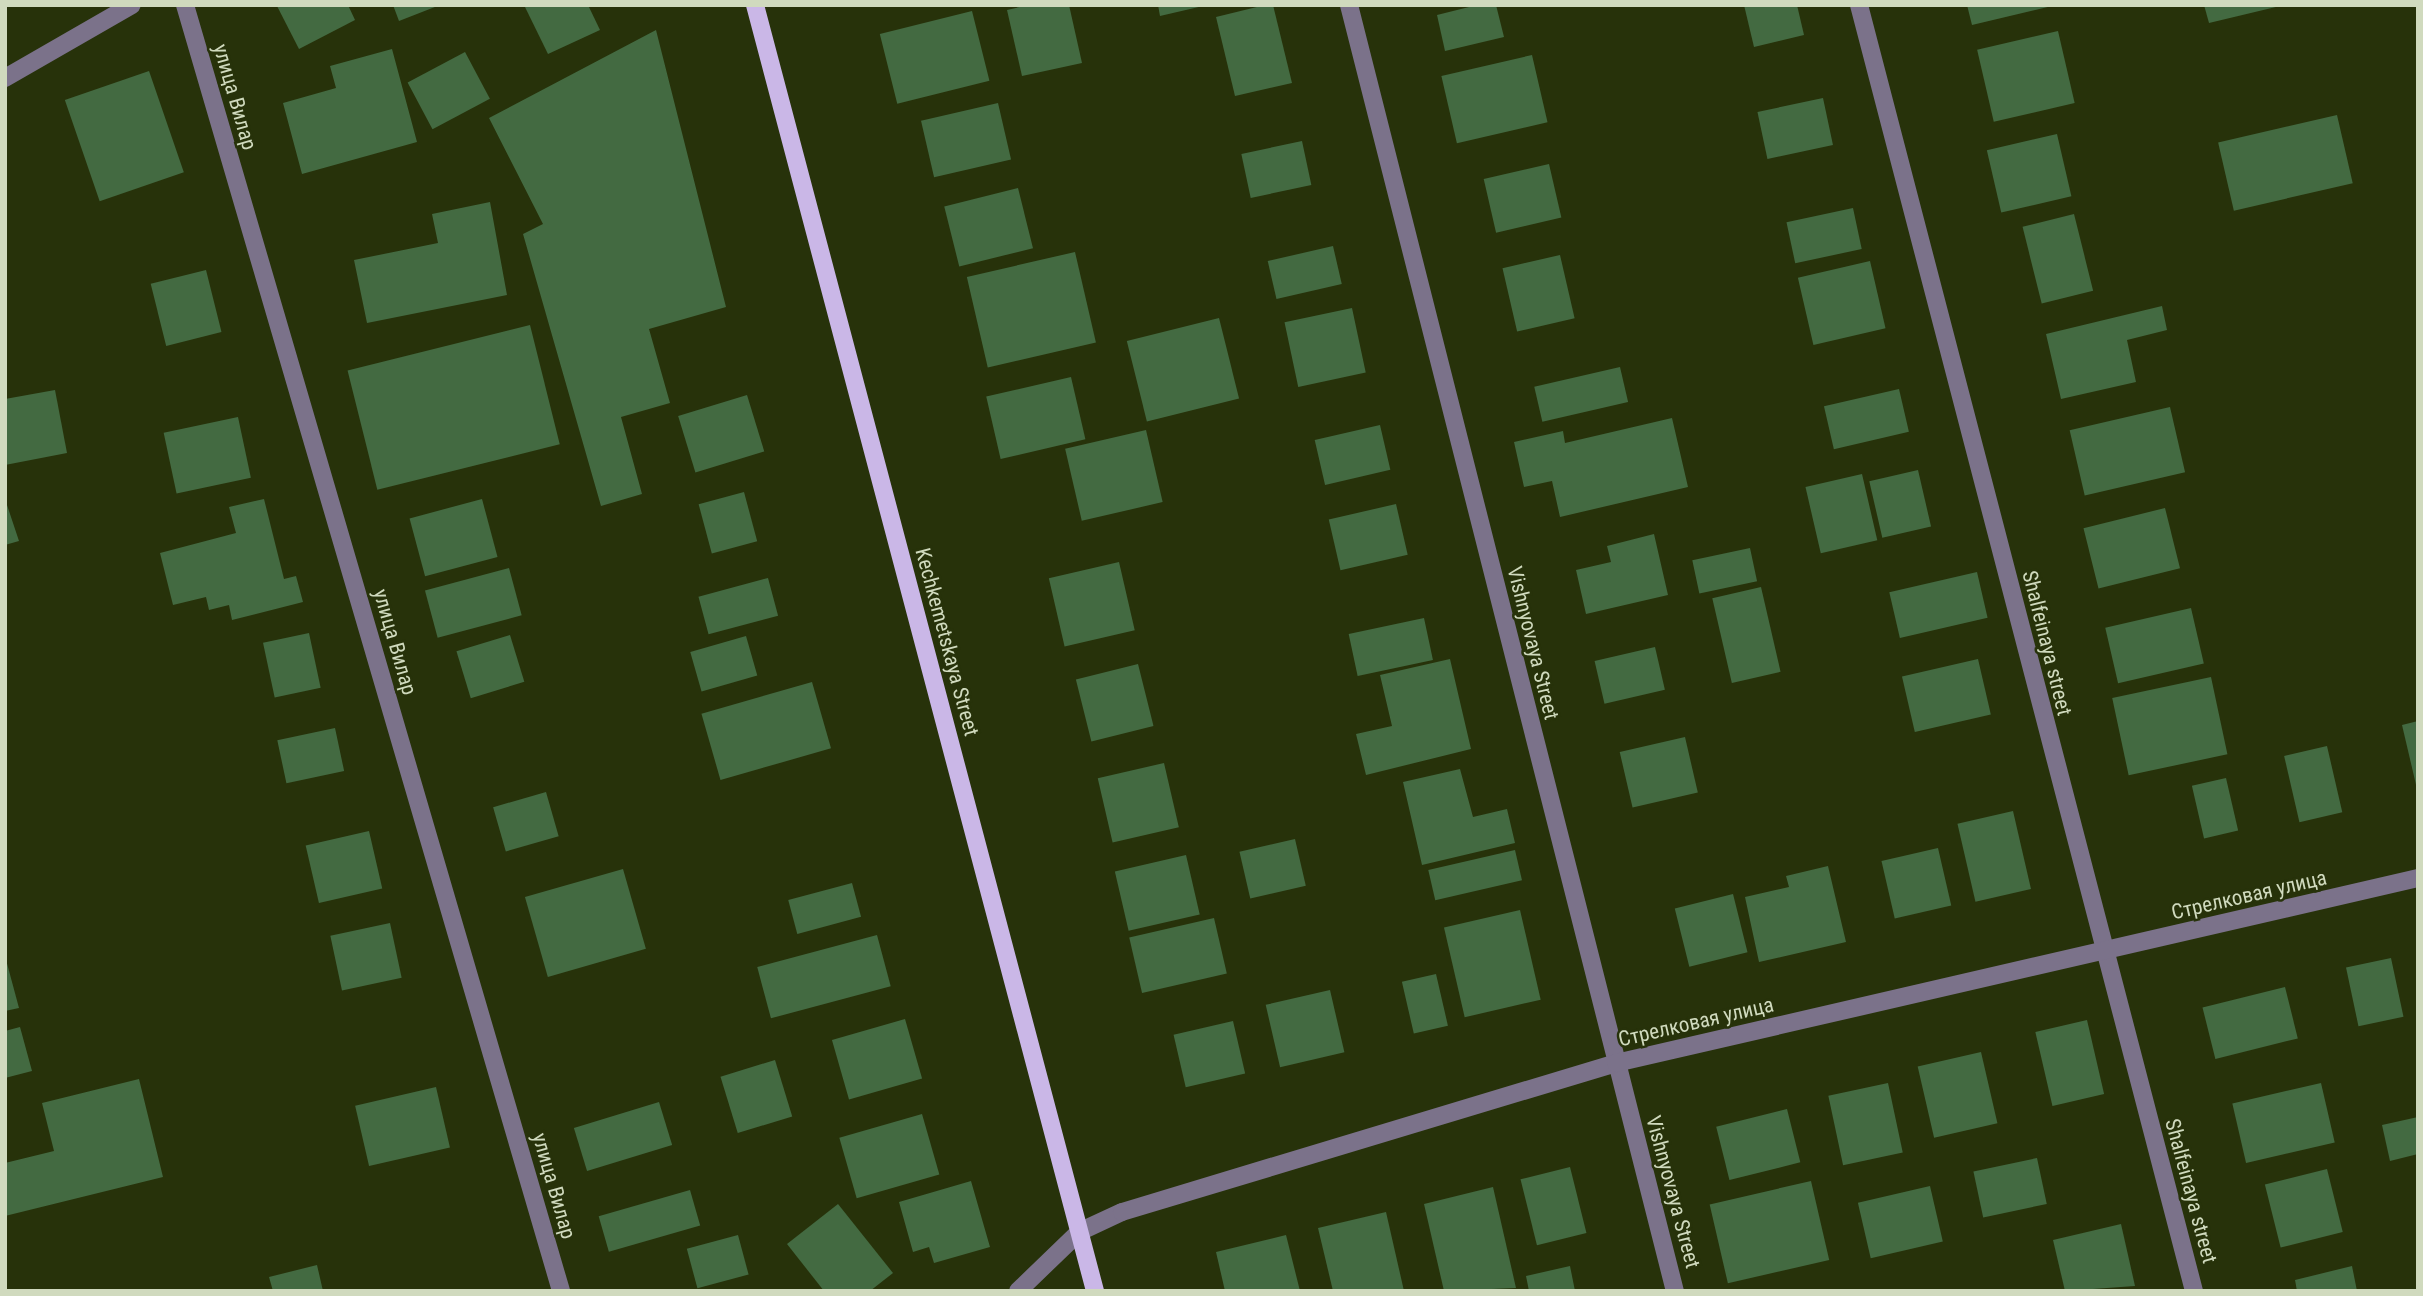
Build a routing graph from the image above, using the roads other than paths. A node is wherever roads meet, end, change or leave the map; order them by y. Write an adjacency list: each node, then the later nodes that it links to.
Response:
1 (132, 5): 6 (street)
2 (185, 5): 11 (street, улица Вилар)
3 (755, 5): 10 (main road, Kechkemetskaya Street)
4 (1349, 5): 9 (street, Vishnyovaya Street)
5 (1858, 5): 8 (street, Shalfeinaya street)
6 (5, 78)
7 (2418, 878): 8 (street, Стрелковая улица)
8 (2103, 953): 9 (street, Стрелковая улица); 15 (street, Shalfeinaya street)
9 (1616, 1063): 10 (street, Стрелковая улица); 14 (street, Vishnyovaya Street)
10 (1079, 1232): 12 (street, Стрелковая улица); 13 (main road, Kechkemetskaya Street)
11 (561, 1291)
12 (1018, 1291)
13 (1095, 1291)
14 (1675, 1291)
15 (2194, 1291)

